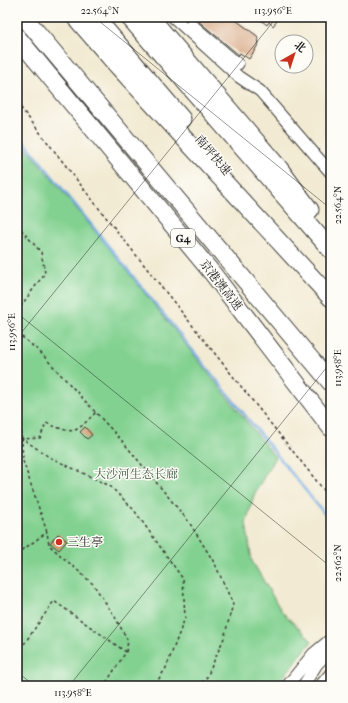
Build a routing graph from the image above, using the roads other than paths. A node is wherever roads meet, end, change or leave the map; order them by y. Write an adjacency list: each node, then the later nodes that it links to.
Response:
1 (24, 17): 15 (highway, 京港澳高速 / G4)
2 (75, 17): 14 (highway)
3 (95, 17): 13 (highway, 南坪快速)
4 (130, 17): 12 (highway)
5 (150, 17): 11 (highway)
6 (173, 17): 10 (lane)
7 (183, 17): 9 (lane)
8 (17, 38): 16 (highway, 京港澳高速 / G4)
9 (238, 64)
10 (331, 173)
11 (331, 238)
12 (331, 250)
13 (331, 294)
14 (331, 298)
15 (331, 384)
16 (331, 428)
17 (331, 639): 21 (lane)
18 (331, 650): 22 (lane)
19 (331, 660): 22 (lane)
20 (331, 673): 23 (lane)
21 (287, 686)
22 (304, 686)
23 (320, 686)

